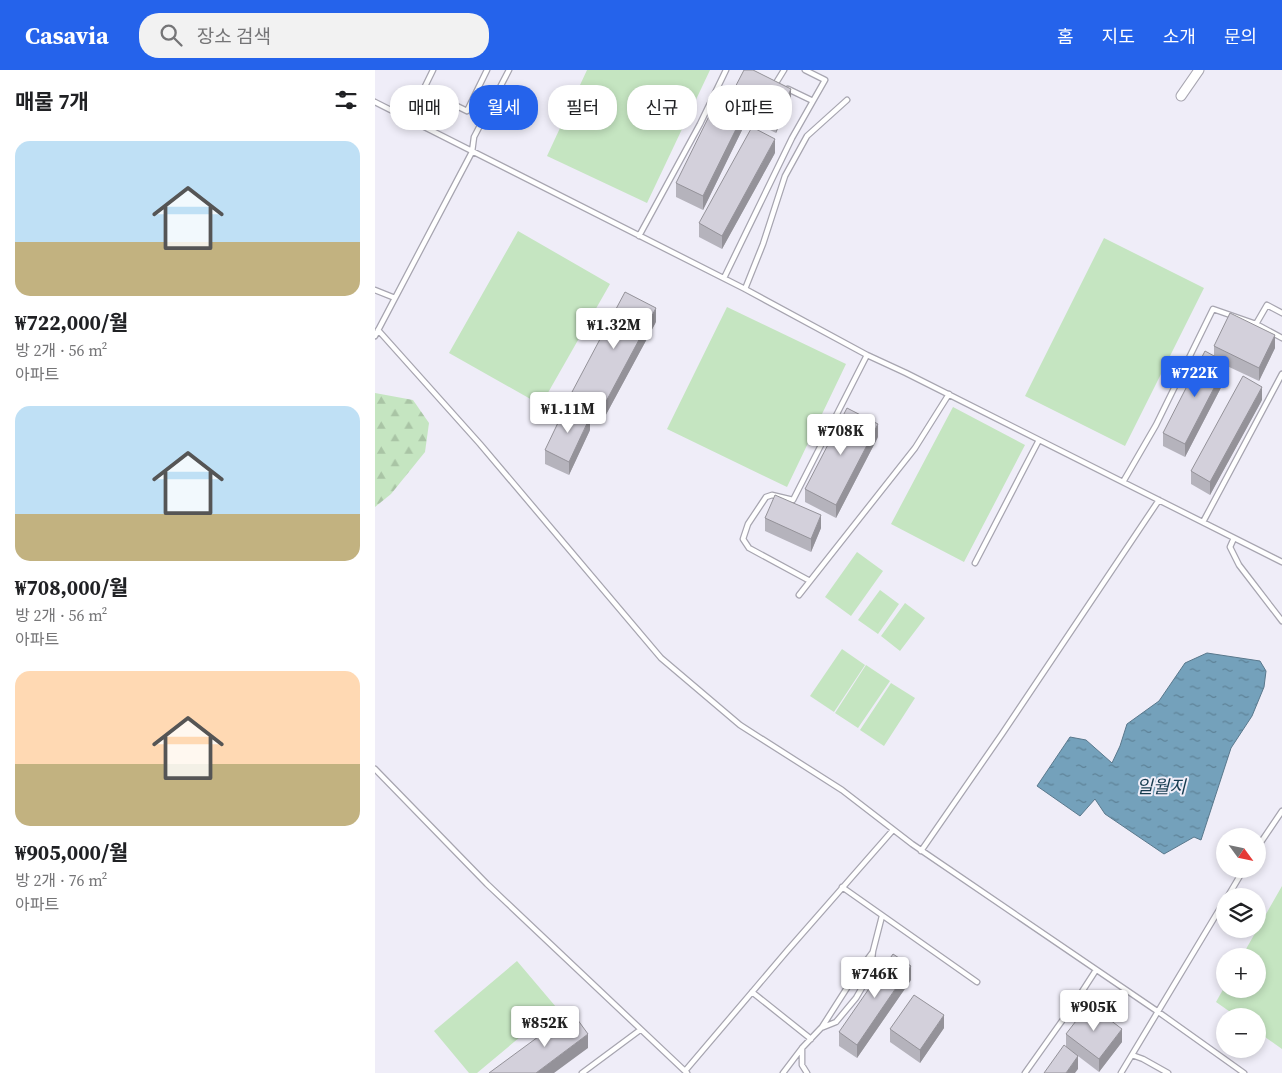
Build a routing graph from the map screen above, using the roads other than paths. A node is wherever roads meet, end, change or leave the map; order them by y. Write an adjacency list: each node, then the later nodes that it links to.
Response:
1 (433, 70): 10 (lane)
2 (487, 70): 15 (lane)
3 (509, 70): 18 (lane)
4 (726, 70): 19 (lane)
5 (784, 70): 9 (lane)
6 (805, 70): 13 (lane)
7 (1199, 70): 11 (street)
8 (768, 78): 9 (lane)
9 (776, 83): 13 (lane)
10 (426, 85)
11 (1181, 96)
12 (847, 100): 21 (lane)
13 (813, 101): 20 (lane)
14 (375, 102): 16 (lane)
15 (459, 107)
16 (390, 110)
17 (430, 130): 18 (lane)
18 (472, 152): 19 (lane); 23 (lane)
19 (639, 236): 20 (lane)
20 (724, 278): 21 (lane)
21 (745, 289): 29 (lane)
22 (375, 290): 23 (lane)
23 (395, 298): 26 (lane)
24 (1282, 313): 25 (lane)
25 (1256, 324): 28 (lane); 33 (lane)
26 (378, 330): 27 (lane); 44 (lane)
27 (375, 336)
28 (1282, 338)
29 (867, 355): 31 (lane); 39 (lane)
30 (1282, 374): 35 (lane)
31 (949, 394): 32 (lane); 39 (lane)
32 (1039, 440): 33 (lane); 38 (lane)
33 (1123, 482): 34 (lane)
34 (1159, 500): 35 (lane); 46 (lane)
35 (1203, 522): 36 (lane)
36 (1234, 538): 37 (lane); 41 (lane)
37 (1282, 562)
38 (975, 563)
39 (810, 581): 40 (lane)
40 (799, 595)
41 (1282, 621)
42 (375, 770): 56 (lane)
43 (1282, 811): 45 (lane)
44 (893, 830): 46 (lane); 47 (lane)
45 (1266, 835)
46 (921, 850): 51 (lane)
47 (842, 888): 49 (lane); 53 (lane)
48 (1216, 915): 54 (lane)
49 (882, 916): 50 (lane); 52 (lane)
50 (873, 950): 55 (lane); 55 (lane)
51 (1096, 970): 54 (lane); 64 (lane)
52 (977, 982)
53 (752, 992): 57 (lane); 60 (lane)
54 (1157, 1011): 59 (lane); 67 (lane)
55 (821, 1028): 57 (lane)
56 (640, 1030): 60 (lane); 61 (lane)
57 (811, 1039): 58 (lane)
58 (801, 1048): 62 (lane); 63 (lane)
59 (1132, 1054): 65 (lane); 66 (lane)
60 (686, 1072)
61 (582, 1073)
62 (783, 1073)
63 (807, 1073)
64 (1025, 1073)
65 (1121, 1073)
66 (1168, 1073)
67 (1244, 1073)

